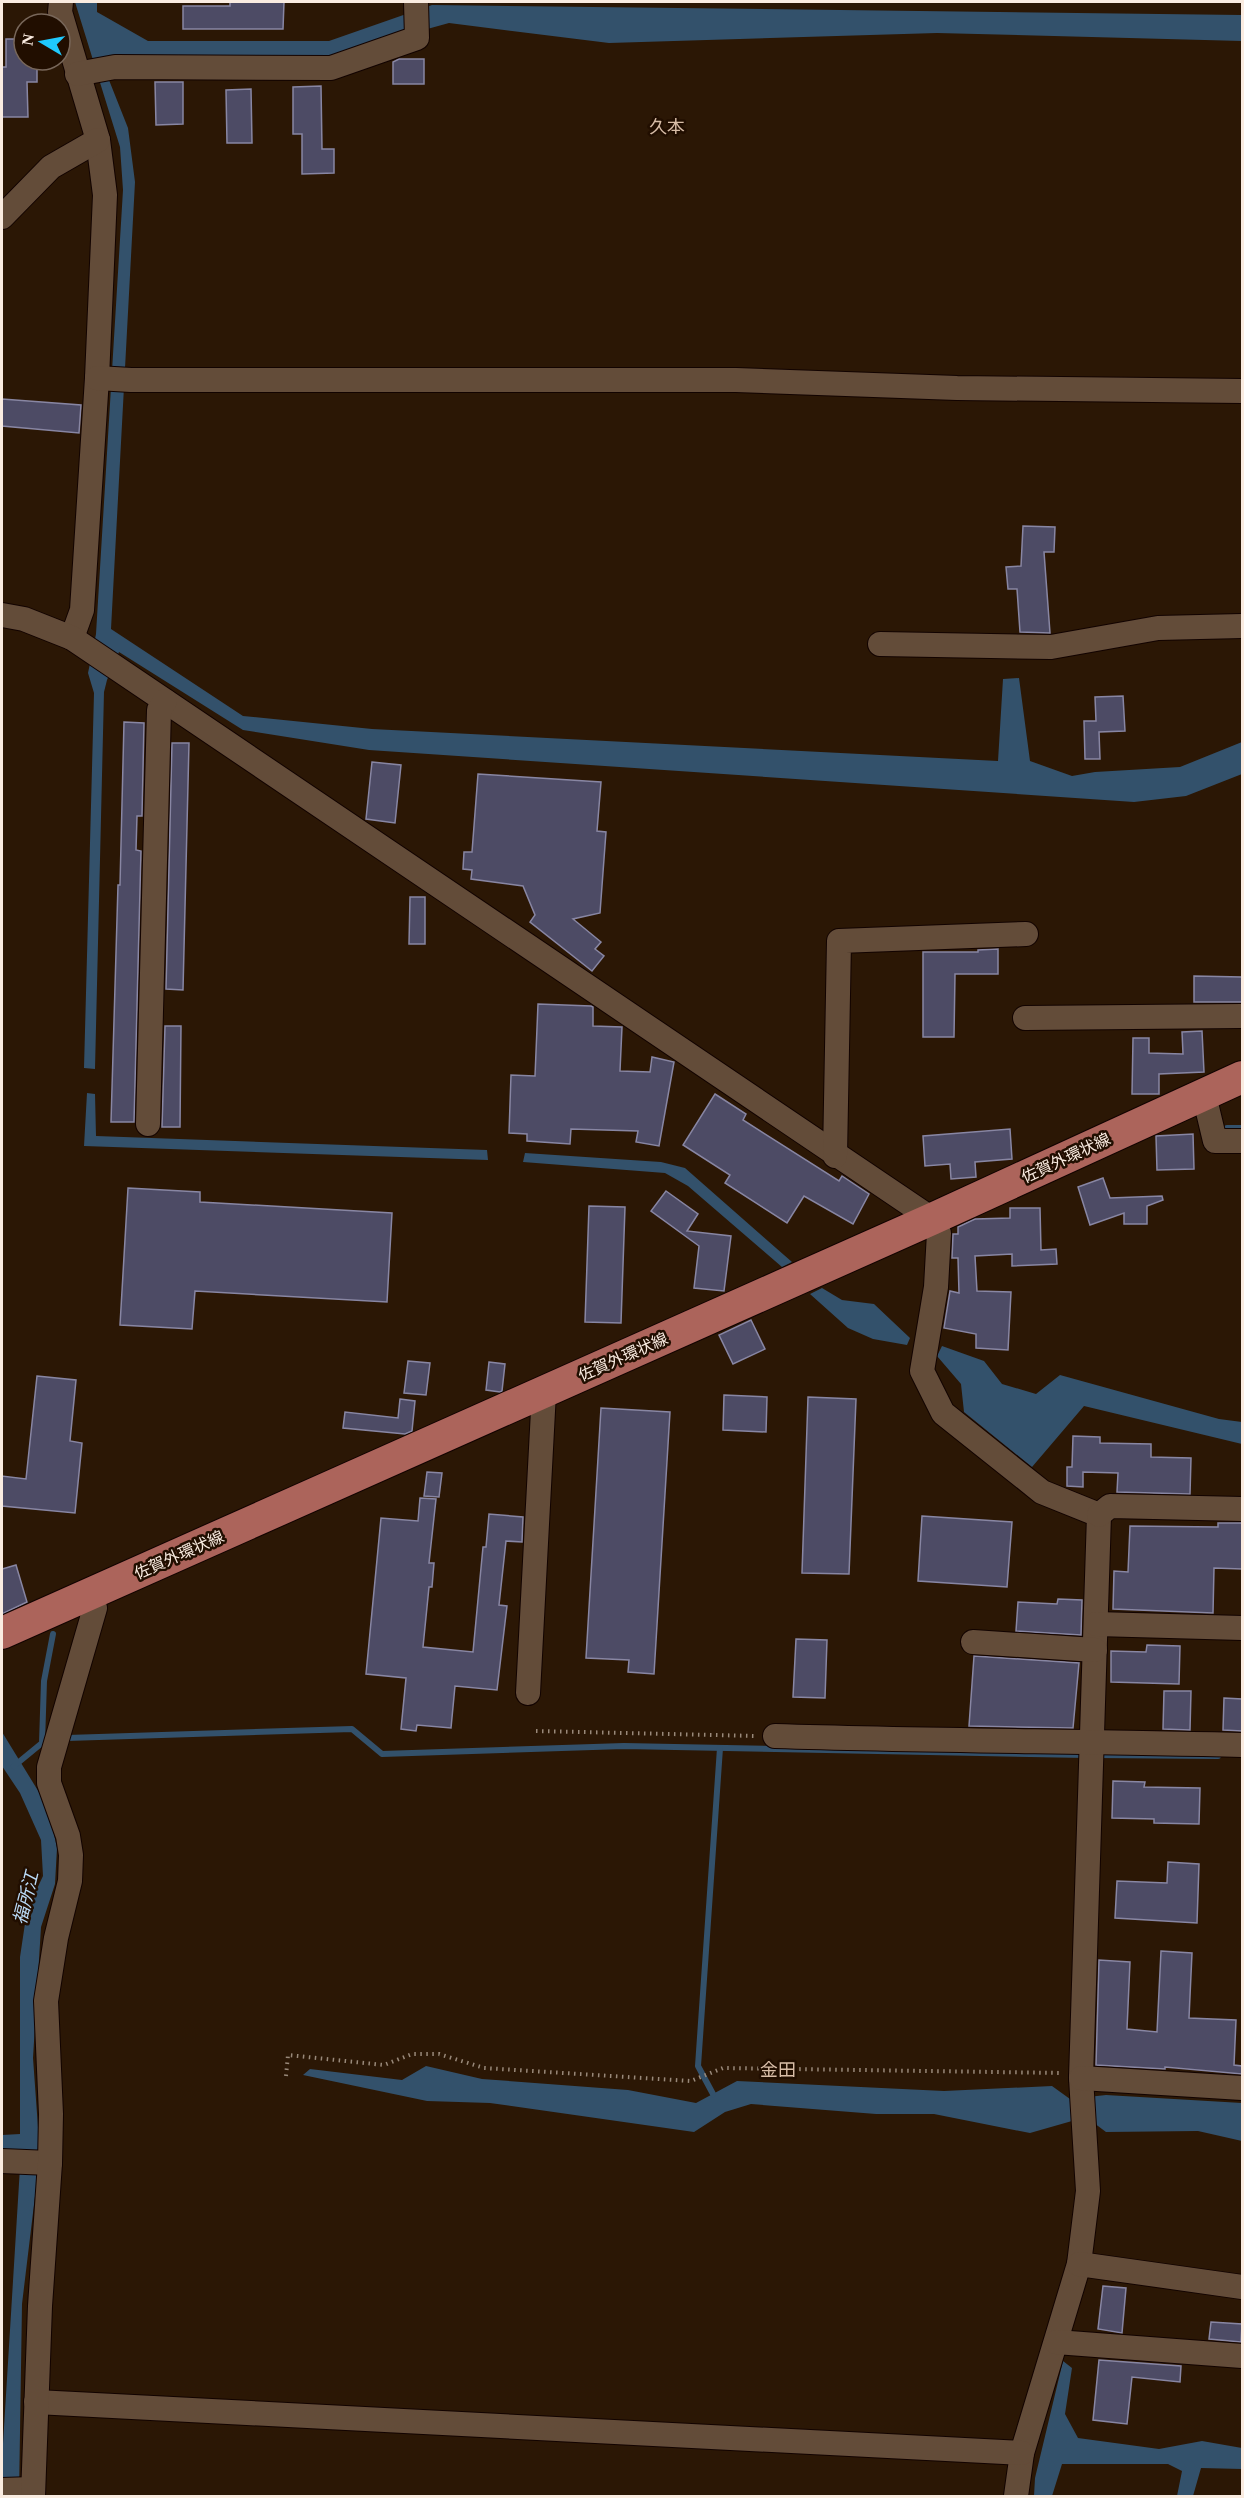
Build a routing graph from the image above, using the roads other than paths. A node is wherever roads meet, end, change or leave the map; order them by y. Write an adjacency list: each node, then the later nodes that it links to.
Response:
1 (61, 2): 3 (street)
2 (416, 2): 3 (street)
3 (84, 72): 4 (street)
4 (98, 140): 5 (street); 6 (street)
5 (2, 217)
6 (112, 379): 7 (street); 10 (street)
7 (1242, 391)
8 (2, 615): 10 (street)
9 (1242, 626): 11 (street)
10 (80, 644): 12 (street)
11 (880, 644)
12 (165, 701): 18 (street); 20 (street)
13 (1026, 934): 20 (street)
14 (1242, 1016): 15 (street)
15 (1025, 1018)
16 (1242, 1077): 17 (main road, 佐賀外環状線)
17 (1203, 1095): 19 (street); 21 (main road, 佐賀外環状線)
18 (148, 1124)
19 (1242, 1141)
20 (835, 1156): 21 (street)
21 (932, 1219): 22 (main road, 佐賀外環状線); 24 (street)
22 (544, 1392): 25 (main road, 佐賀外環状線); 31 (street)
23 (1242, 1509): 24 (street)
24 (1099, 1515): 26 (street)
25 (90, 1595): 28 (main road, 佐賀外環状線); 38 (street)
26 (1096, 1624): 27 (street); 30 (street)
27 (1242, 1628)
28 (2, 1633)
29 (973, 1642): 30 (street)
30 (1095, 1650): 34 (street)
31 (528, 1693)
32 (775, 1736): 34 (street)
33 (1242, 1744): 34 (street)
34 (1091, 1751): 35 (street)
35 (1081, 2084): 36 (street); 39 (street)
36 (1242, 2088)
37 (9, 2162): 38 (street)
38 (50, 2163): 43 (street)
39 (1079, 2264): 40 (street); 41 (street)
40 (1242, 2287)
41 (1056, 2342): 42 (street); 44 (street)
42 (1242, 2356)
43 (36, 2402): 44 (street); 46 (street)
44 (1022, 2453): 47 (street)
45 (2, 2490): 46 (street)
46 (32, 2493)
47 (1016, 2496)

